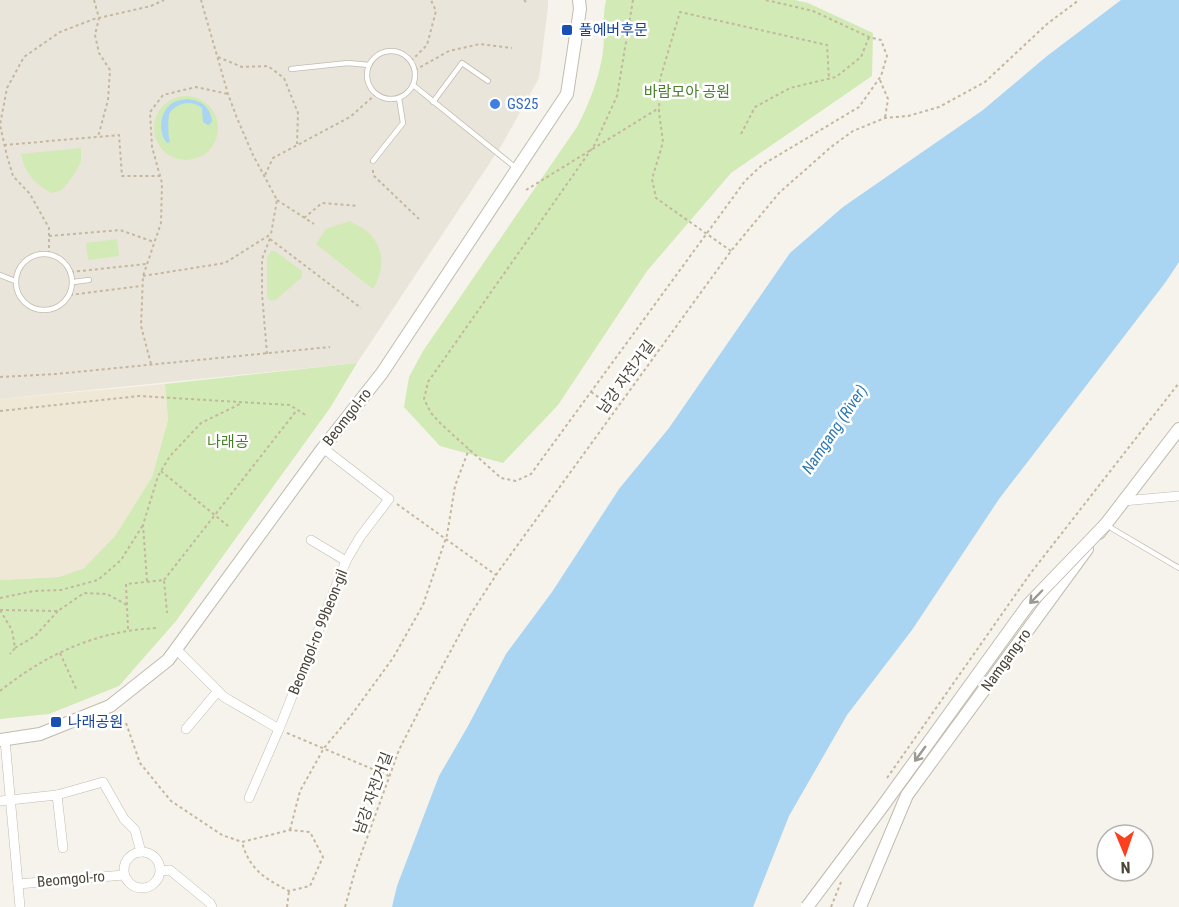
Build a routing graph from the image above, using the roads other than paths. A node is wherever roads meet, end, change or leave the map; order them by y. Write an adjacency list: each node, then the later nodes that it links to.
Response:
1 (579, 0): 9 (street, Beomgol-ro)
2 (369, 65): 3 (lane); 5 (lane); 6 (lane)
3 (291, 69)
4 (488, 81): 7 (lane)
5 (413, 85): 6 (lane); 7 (lane)
6 (399, 98): 8 (lane)
7 (433, 102): 9 (lane)
8 (373, 161)
9 (518, 170): 15 (street, Beomgol-ro)
10 (1, 277): 12 (lane)
11 (89, 280): 13 (lane)
12 (15, 281): 13 (lane); 13 (lane)
13 (73, 282)
14 (1179, 429): 17 (street, Namgang-ro)
15 (323, 448): 20 (street, Beomgol-ro 99beon-gil); 22 (street, Beomgol-ro)
16 (1179, 496): 17 (street)
17 (1123, 501): 18 (street, Namgang-ro)
18 (1105, 525): 21 (lane); 38 (street, one-way to 38, bridge); 39 (street, Namgang-ro)
19 (311, 540): 20 (street)
20 (346, 561): 25 (street, Beomgol-ro 99beon-gil)
21 (1179, 568)
22 (177, 649): 23 (street); 26 (street, Beomgol-ro)
23 (218, 691): 24 (street); 25 (street)
24 (186, 729)
25 (279, 729): 28 (street, Beomgol-ro 99beon-gil)
26 (2, 740): 29 (street, Beomgol-ro)
27 (57, 795): 29 (street); 31 (street); 32 (street)
28 (249, 798)
29 (11, 800): 30 (street); 35 (street, Beomgol-ro)
30 (0, 801)
31 (63, 848)
32 (141, 852): 33 (street); 34 (street, Beomgol-ro)
33 (160, 872): 34 (street, Beomgol-ro); 37 (street)
34 (124, 875): 35 (street, Beomgol-ro)
35 (18, 884): 36 (street, Beomgol-ro)
36 (20, 907)
37 (212, 907)
38 (807, 907)
39 (861, 907)

